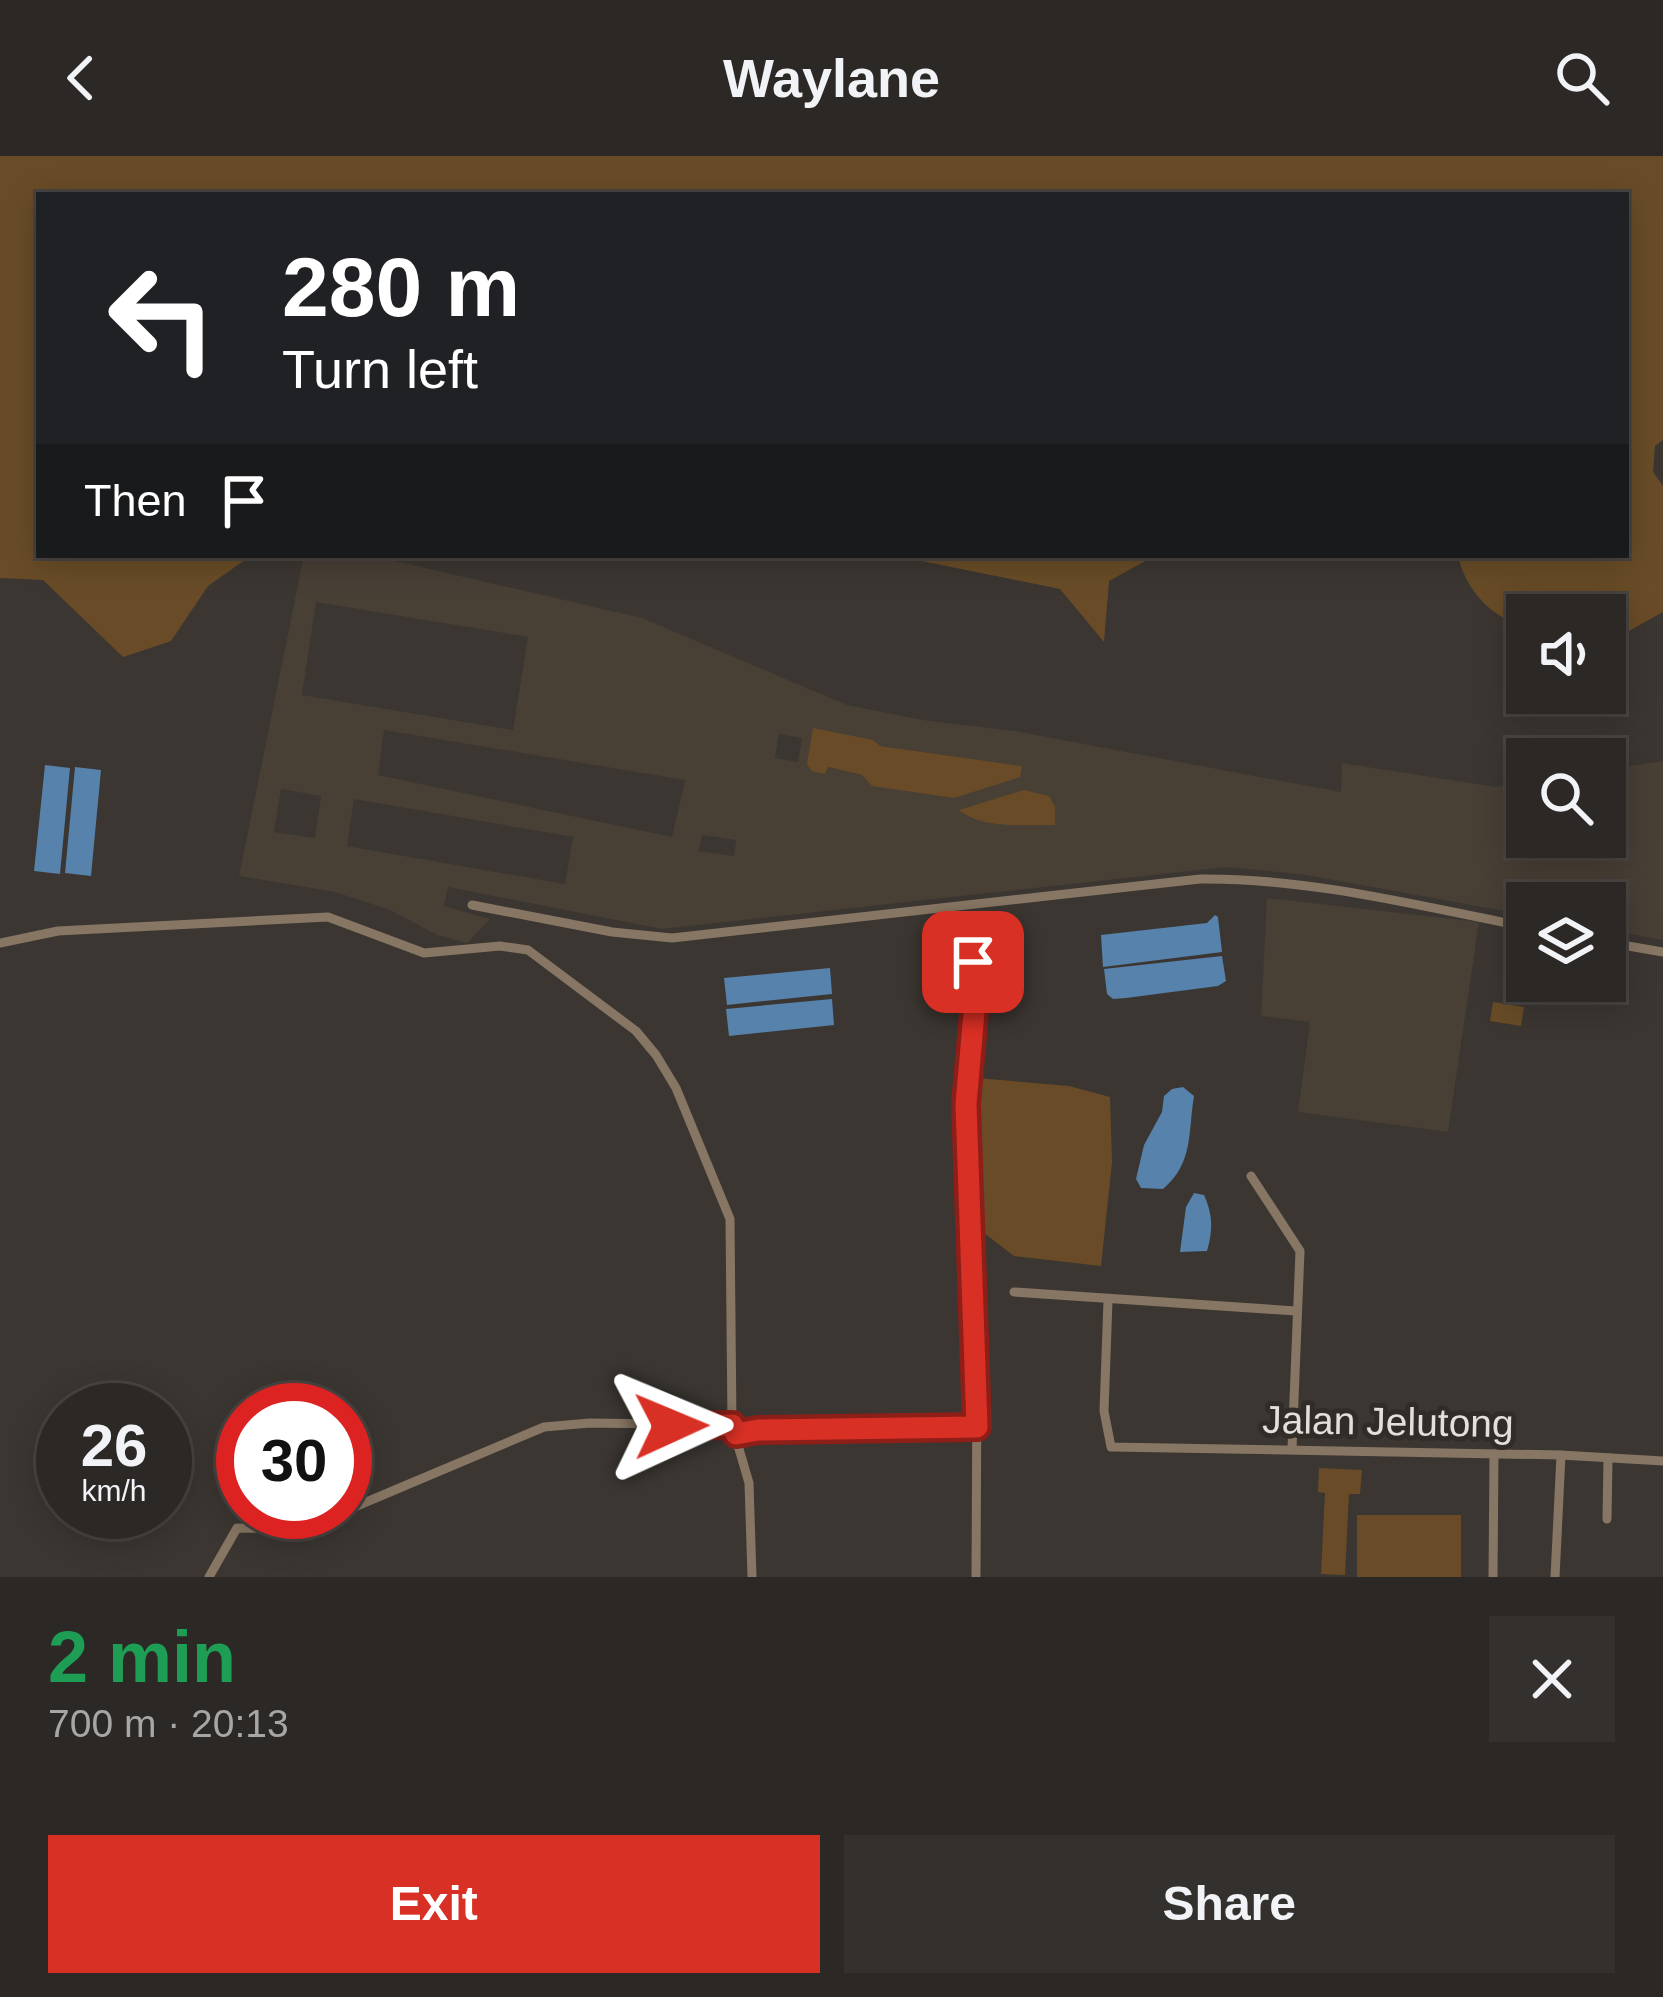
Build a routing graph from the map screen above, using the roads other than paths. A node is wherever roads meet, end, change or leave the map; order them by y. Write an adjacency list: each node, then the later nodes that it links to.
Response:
1 (472, 905): 2 (street)
2 (1506, 923)
3 (0, 943): 12 (street)
4 (1626, 946): 5 (street)
5 (1663, 952)
6 (973, 962): 11 (street)
7 (1251, 1176): 10 (street)
8 (1013, 1292): 9 (street)
9 (1108, 1300): 10 (street); 13 (street, Jalan Jelutong)
10 (1297, 1311): 13 (street)
11 (977, 1427): 12 (street); 21 (street)
12 (734, 1430): 18 (street); 23 (street)
13 (1292, 1448): 14 (street, Jalan Jelutong)
14 (1494, 1454): 15 (street, Jalan Jelutong); 24 (street)
15 (1561, 1455): 16 (street, Jalan Jelutong); 25 (street)
16 (1608, 1458): 17 (street, Jalan Jelutong); 19 (street)
17 (1663, 1461)
18 (372, 1499)
19 (1607, 1519)
20 (231, 1539): 22 (street)
21 (976, 1572)
22 (209, 1577)
23 (752, 1577)
24 (1493, 1577)
25 (1555, 1577)

